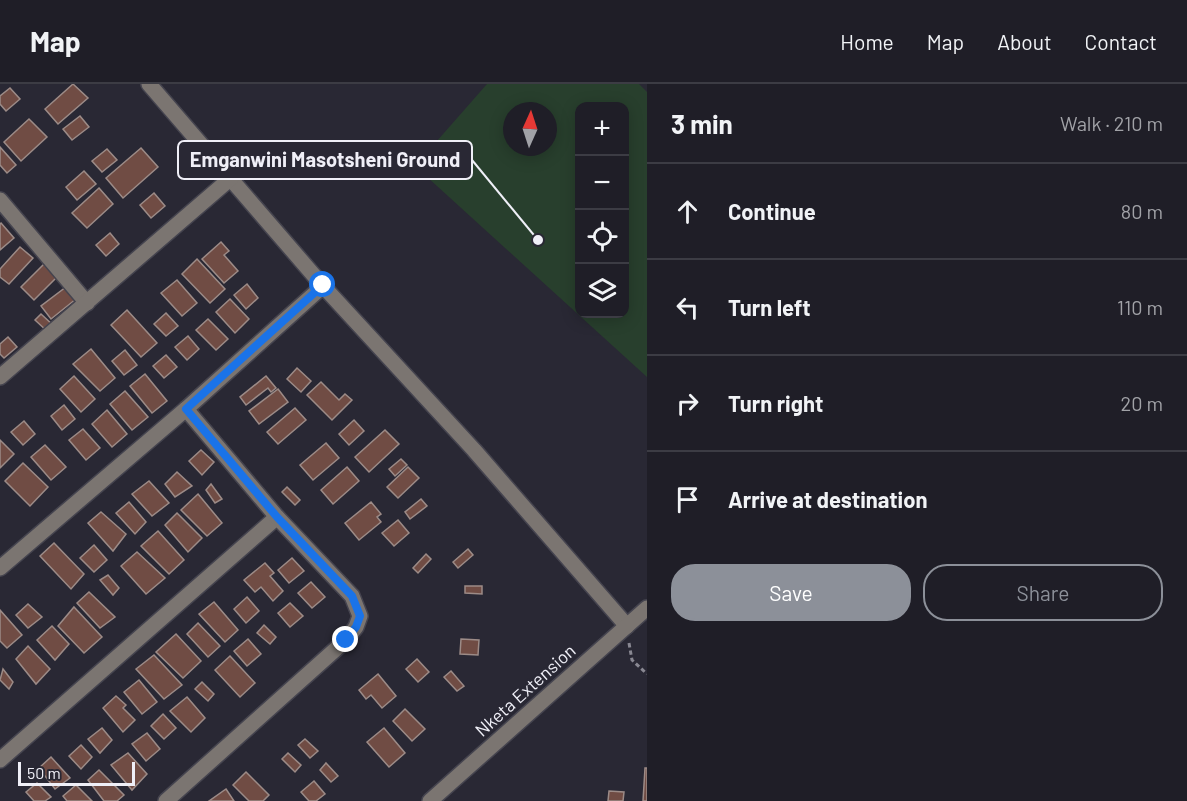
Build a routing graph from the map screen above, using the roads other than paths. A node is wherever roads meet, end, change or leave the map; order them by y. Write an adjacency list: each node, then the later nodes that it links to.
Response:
1 (149, 84): 2 (street)
2 (231, 178): 4 (street); 5 (street)
3 (0, 200): 5 (street)
4 (323, 285): 7 (street); 11 (street)
5 (87, 303): 6 (street)
6 (0, 377)
7 (186, 409): 8 (street); 9 (street)
8 (277, 517): 12 (street); 13 (street)
9 (0, 568)
10 (647, 608): 11 (street, Nketa Extension)
11 (627, 626): 14 (street, Nketa Extension)
12 (0, 760)
13 (166, 801)
14 (430, 801)

